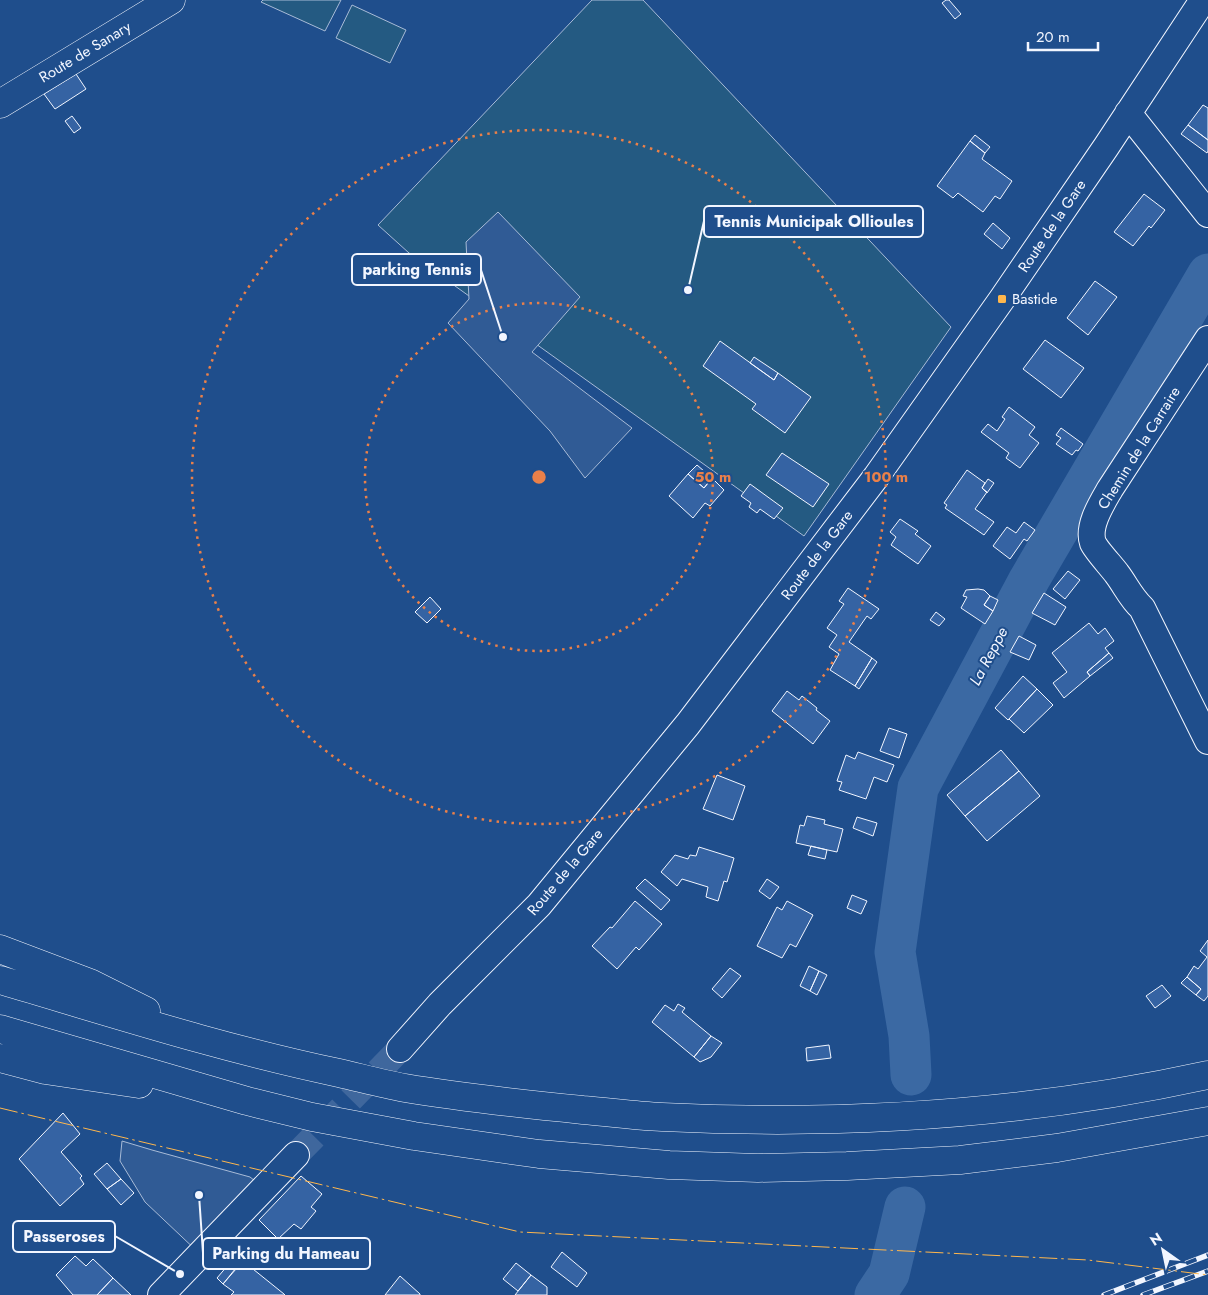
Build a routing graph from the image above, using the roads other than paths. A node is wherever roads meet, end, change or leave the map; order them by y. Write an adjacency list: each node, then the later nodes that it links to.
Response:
1 (147, 0): 4 (main road, Route de Sanary)
2 (171, 0): 5 (main road, Route de Sanary)
3 (1203, 0): 6 (street, Route de la Gare)
4 (0, 90)
5 (0, 104)
6 (1128, 113): 7 (street); 14 (street, Route de la Gare)
7 (1208, 214)
8 (1208, 339): 9 (street, Chemin de la Carraire)
9 (1208, 741)
10 (0, 949): 13 (main road)
11 (0, 980): 13 (main road)
12 (0, 1029): 17 (main road)
13 (198, 1038): 16 (main road)
14 (400, 1049)
15 (0, 1058): 17 (main road)
16 (1208, 1075)
17 (247, 1101): 18 (main road)
18 (1208, 1121)
19 (296, 1156): 20 (street)
20 (170, 1292)

